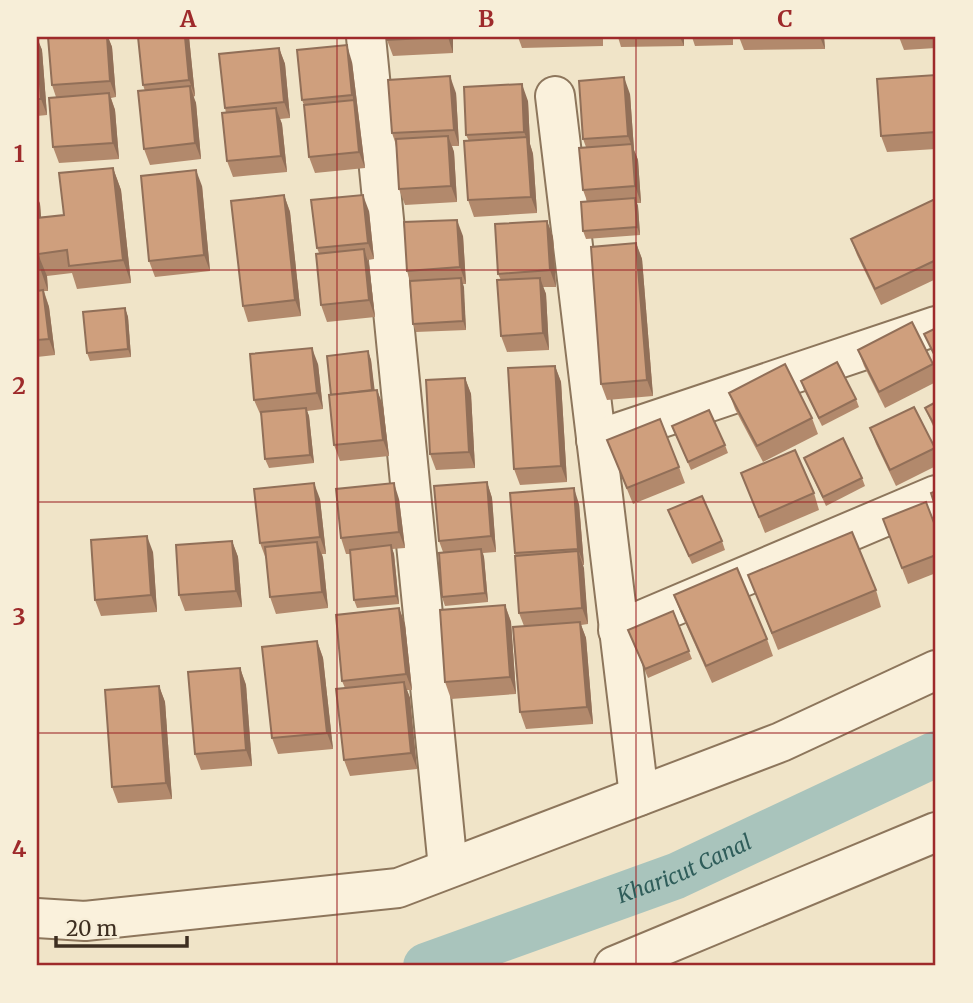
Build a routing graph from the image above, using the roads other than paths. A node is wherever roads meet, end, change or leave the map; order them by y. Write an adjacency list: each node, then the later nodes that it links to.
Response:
1 (366, 37): 10 (street)
2 (555, 96): 4 (street)
3 (936, 326): 4 (street)
4 (596, 440): 6 (street)
5 (936, 495): 6 (street)
6 (618, 630): 8 (street)
7 (936, 670): 8 (street)
8 (639, 796): 10 (street)
9 (936, 832): 12 (street)
10 (448, 868): 11 (street)
11 (37, 918)
12 (614, 966)

